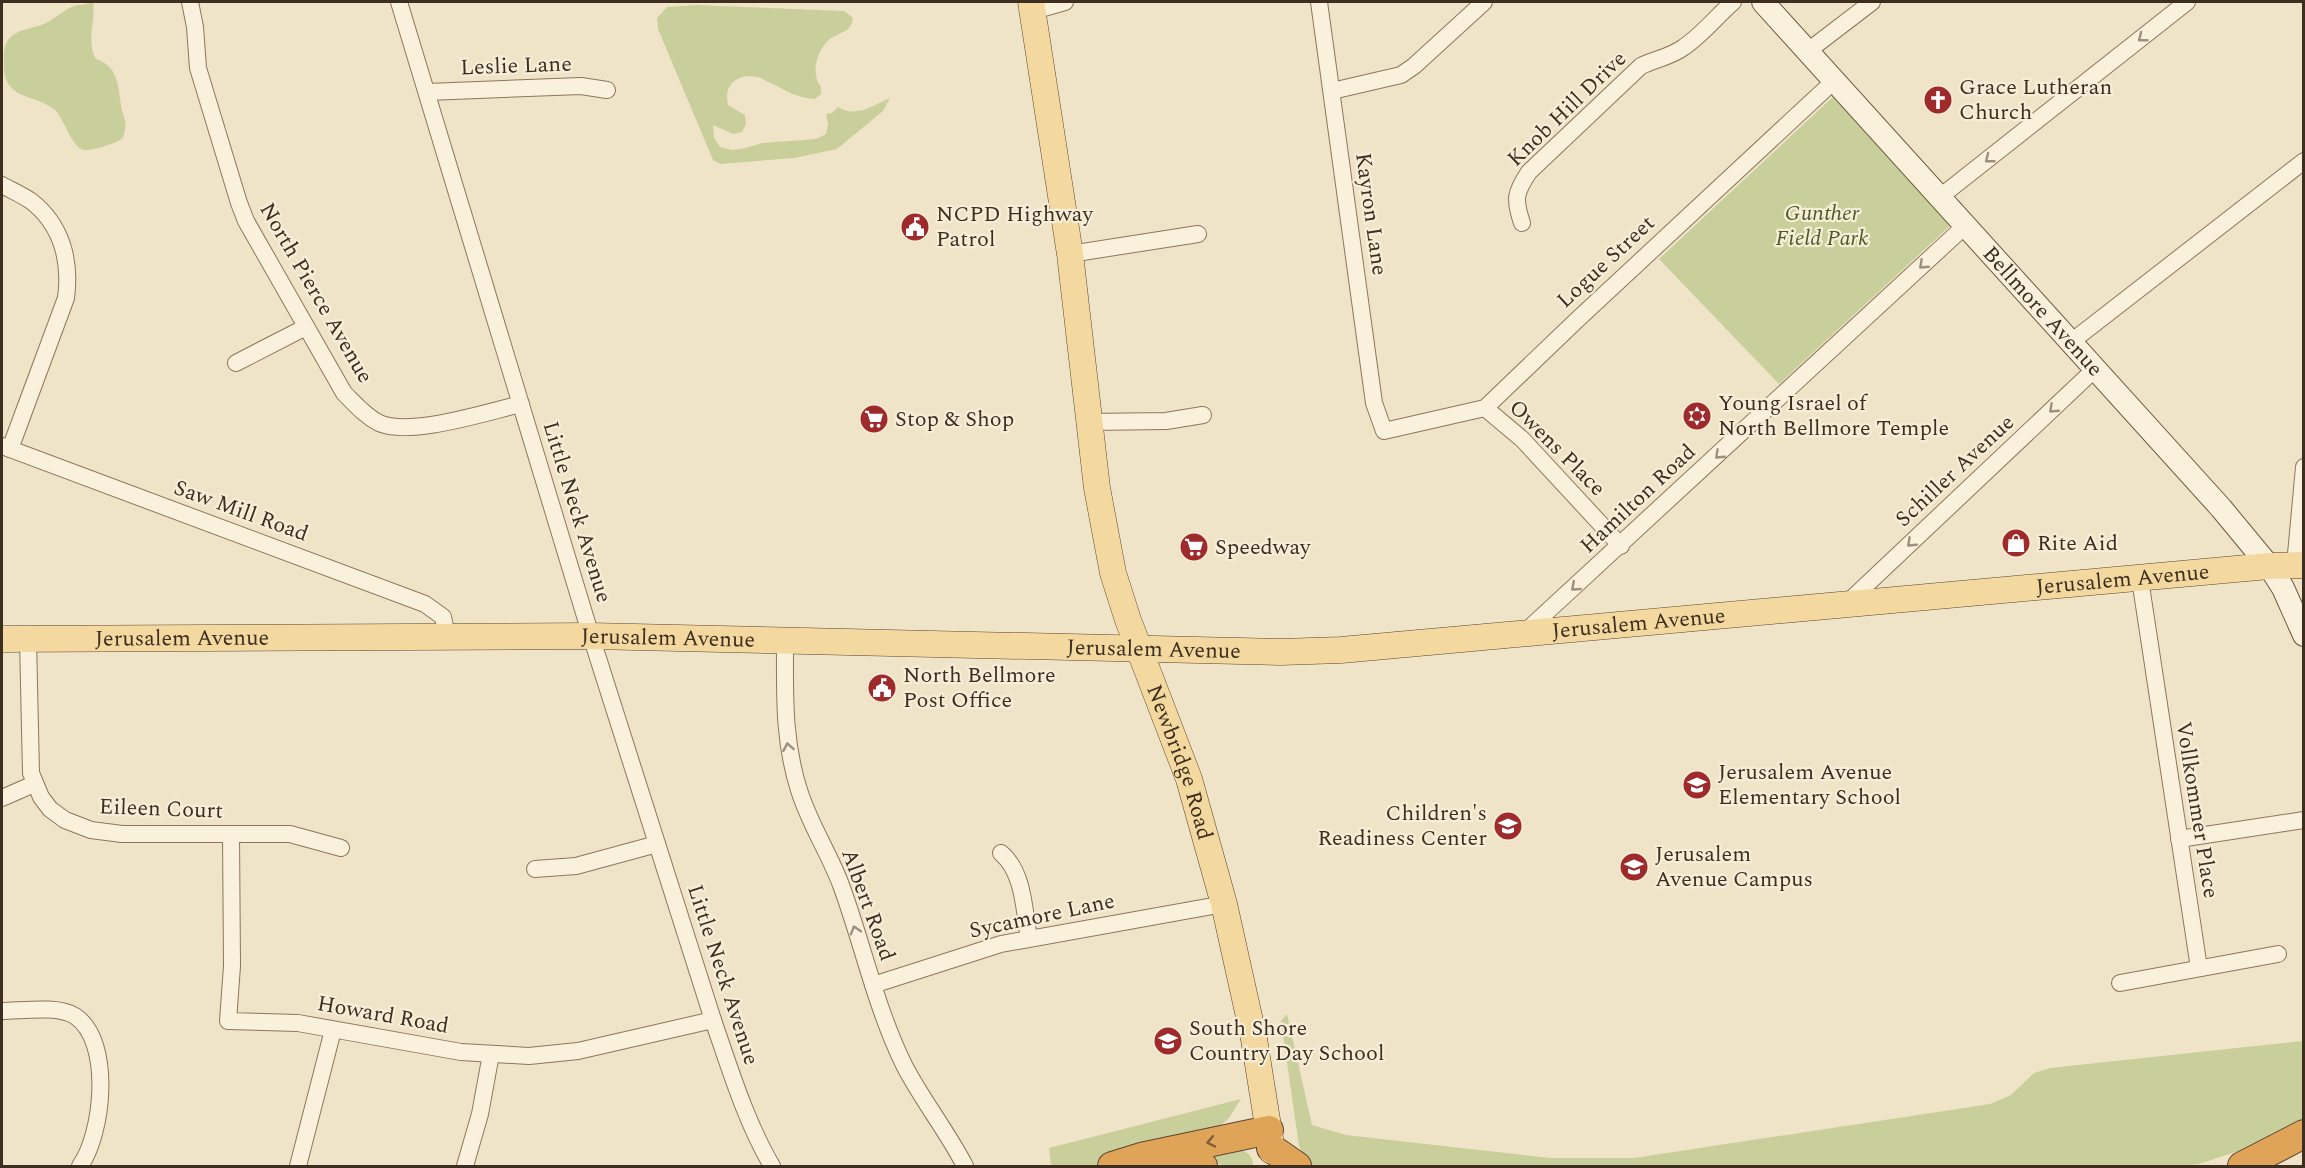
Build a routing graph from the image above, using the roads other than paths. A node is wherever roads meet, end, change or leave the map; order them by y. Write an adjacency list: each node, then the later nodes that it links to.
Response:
1 (190, 2): 23 (street, North Pierce Avenue)
2 (399, 2): 15 (street, Little Neck Avenue)
3 (1065, 2): 10 (street)
4 (1319, 2): 14 (street, Kayron Lane)
5 (1484, 2): 14 (street)
6 (1733, 2): 19 (street, Knob Hill Drive)
7 (1763, 2): 11 (main road, Bellmore Avenue)
8 (1872, 2): 11 (street)
9 (2187, 2): 18 (street, one-way to 18)
10 (1032, 6): 22 (main road, Newbridge Road)
11 (1809, 51): 12 (main road, Bellmore Avenue)
12 (1835, 80): 18 (main road, Bellmore Avenue); 28 (street, Logue Street)
13 (607, 90): 15 (street, Leslie Lane)
14 (1332, 91): 28 (street, Kayron Lane)
15 (427, 92): 27 (street, Little Neck Avenue)
16 (2304, 161): 24 (street)
17 (2, 185): 31 (street)
18 (1940, 197): 20 (main road, Bellmore Avenue)
19 (1522, 223)
20 (1966, 225): 24 (main road, Bellmore Avenue); 33 (street, Hamilton Road, one-way to 33)
21 (1198, 234): 22 (street)
22 (1070, 254): 30 (main road, Newbridge Road)
23 (306, 327): 25 (street); 27 (street, North Pierce Avenue)
24 (2071, 342): 26 (main road, Bellmore Avenue)
25 (236, 363)
26 (2095, 369): 34 (main road, Bellmore Avenue); 36 (street, Schiller Avenue, one-way to 36)
27 (520, 404): 40 (street, Little Neck Avenue)
28 (1485, 408): 33 (street, Owens Place)
29 (1203, 416): 30 (street)
30 (1089, 422): 44 (main road, Newbridge Road)
31 (6, 448): 39 (street, Saw Mill Road)
32 (2304, 467): 34 (street)
33 (1621, 546): 37 (street, Hamilton Road, one-way to 37)
34 (2289, 565): 35 (main road, Jerusalem Avenue); 38 (main road, Bellmore Avenue)
35 (2140, 579): 36 (main road, Jerusalem Avenue); 49 (street, Vollkommer Place)
36 (1844, 605): 37 (main road, Jerusalem Avenue)
37 (1524, 633): 44 (main road, Jerusalem Avenue)
38 (2304, 635)
39 (447, 636): 40 (main road, Jerusalem Avenue); 42 (main road, Jerusalem Avenue)
40 (591, 636): 43 (main road, Jerusalem Avenue); 50 (street, Little Neck Avenue)
41 (2, 639): 42 (main road, Jerusalem Avenue)
42 (28, 639): 45 (street, Eileen Court)
43 (784, 642): 44 (main road, Jerusalem Avenue); 59 (street, Albert Road, one-way to 43)
44 (1141, 650): 54 (main road, Newbridge Road)
45 (34, 784): 46 (street); 48 (street, Eileen Court)
46 (2, 798)
47 (2304, 820): 49 (street)
48 (231, 834): 51 (street, Eileen Court); 62 (street, Howard Road)
49 (2179, 839): 57 (street, Vollkommer Place)
50 (657, 844): 53 (street); 61 (street, Little Neck Avenue)
51 (341, 848)
52 (1001, 854): 55 (street)
53 (536, 869)
54 (1224, 904): 55 (street, Sycamore Lane); 65 (main road, Newbridge Road)
55 (1029, 938): 59 (street, Sycamore Lane)
56 (2278, 954): 57 (street)
57 (2199, 968): 58 (street)
58 (2120, 983)
59 (873, 985): 71 (street, Albert Road)
60 (2, 1011): 67 (street)
61 (713, 1020): 63 (street, Howard Road); 70 (street, Little Neck Avenue)
62 (333, 1030): 63 (street, Howard Road); 68 (street)
63 (491, 1054): 69 (street)
64 (2304, 1134): 76 (highway)
65 (1271, 1148): 72 (highway, one-way to 72); 75 (highway)
66 (2304, 1152): 77 (highway)
67 (80, 1167)
68 (298, 1167)
69 (465, 1167)
70 (772, 1167)
71 (965, 1167)
72 (1112, 1167)
73 (1178, 1167): 74 (highway)
74 (1203, 1167)
75 (1297, 1167)
76 (2242, 1167)
77 (2264, 1167)

